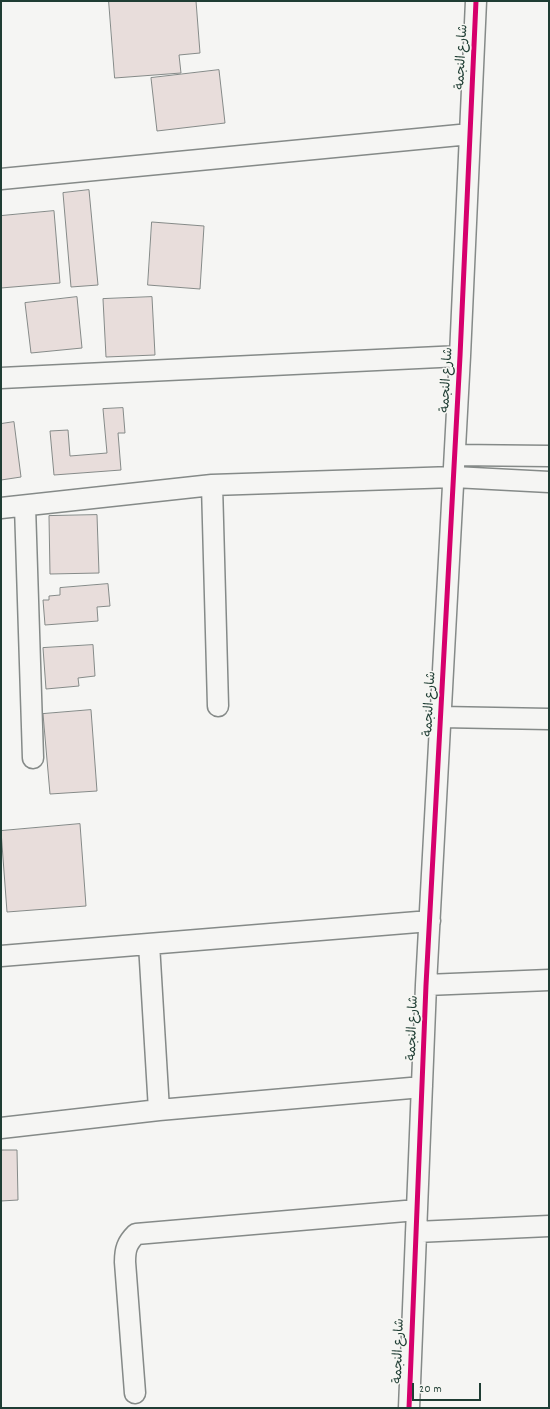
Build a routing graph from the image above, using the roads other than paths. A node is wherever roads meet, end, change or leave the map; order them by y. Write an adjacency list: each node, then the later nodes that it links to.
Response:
1 (476, 1): 2 (street, شارع النجمة)
2 (470, 134): 3 (street); 4 (street, شارع النجمة)
3 (1, 179)
4 (460, 356): 5 (street); 6 (street, شارع النجمة)
5 (1, 378)
6 (455, 455): 7 (street); 8 (street, شارع النجمة)
7 (549, 456)
8 (454, 477): 9 (street); 10 (street); 14 (street, شارع النجمة)
9 (549, 482)
10 (212, 485): 11 (street); 13 (street)
11 (24, 506): 12 (street); 16 (street)
12 (1, 508)
13 (218, 706)
14 (441, 717): 15 (street); 17 (street, شارع النجمة)
15 (549, 719)
16 (33, 758)
17 (430, 921): 18 (street); 21 (street, شارع النجمة)
18 (149, 944): 19 (street); 23 (street)
19 (1, 956)
20 (549, 980): 21 (street)
21 (426, 985): 22 (street, شارع النجمة)
22 (422, 1087): 23 (street); 25 (street, شارع النجمة)
23 (159, 1110): 24 (street)
24 (1, 1128)
25 (417, 1210): 27 (street, شارع النجمة); 28 (street)
26 (549, 1226): 27 (street)
27 (416, 1232): 29 (street, شارع النجمة)
28 (135, 1393)
29 (409, 1408)

